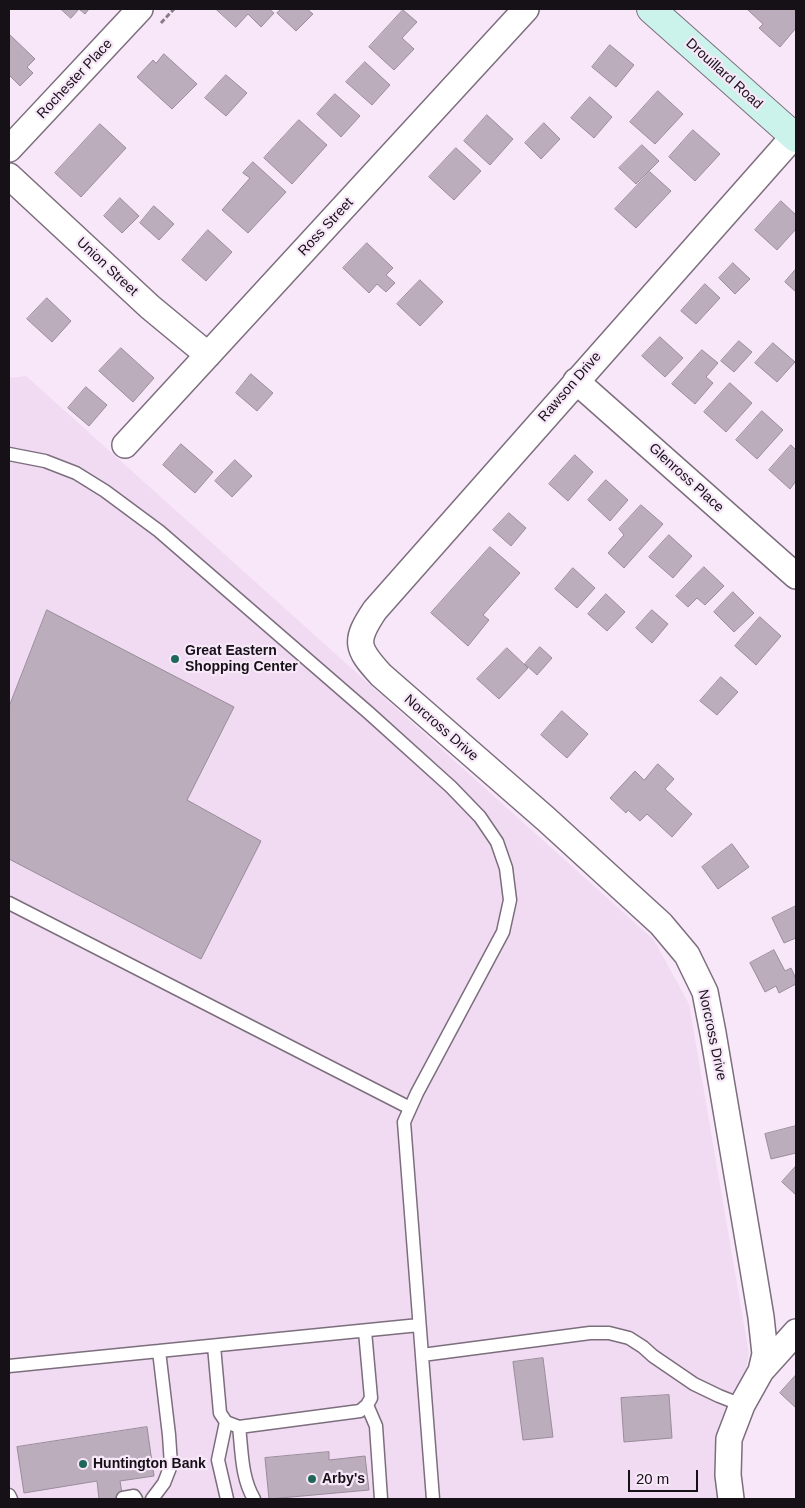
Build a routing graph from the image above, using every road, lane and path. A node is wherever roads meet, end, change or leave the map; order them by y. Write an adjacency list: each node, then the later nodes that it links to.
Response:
1 (140, 9): 5 (street, Rochester Place)
2 (526, 9): 7 (street, Ross Street)
3 (652, 9): 4 (street, Drouillard Road)
4 (795, 137): 8 (street, Rawson Drive)
5 (9, 149)
6 (9, 176): 7 (street, Union Street)
7 (208, 355): 9 (street, Ross Street)
8 (576, 381): 11 (street, Glenross Place); 12 (street, Rawson Drive)
9 (125, 445)
10 (9, 454): 14 (lane)
11 (796, 576)
12 (360, 646): 22 (street, Norcross Drive)
13 (9, 903): 14 (lane)
14 (410, 1108): 15 (lane)
15 (419, 1325): 16 (lane); 20 (lane)
16 (365, 1330): 18 (lane); 23 (lane)
17 (796, 1332): 22 (street)
18 (214, 1346): 19 (lane); 25 (lane)
19 (159, 1351): 21 (lane); 31 (lane)
20 (422, 1355): 24 (lane); 35 (lane)
21 (9, 1366)
22 (761, 1371): 24 (street, Norcross Drive)
23 (367, 1405): 26 (lane); 34 (lane)
24 (742, 1405): 36 (street, Norcross Drive)
25 (226, 1422): 26 (lane); 32 (lane)
26 (239, 1427): 33 (lane)
27 (9, 1495): 29 (lane)
28 (123, 1498): 30 (lane)
29 (11, 1499)
30 (136, 1499)
31 (152, 1499)
32 (227, 1499)
33 (254, 1499)
34 (381, 1499)
35 (433, 1499)
36 (731, 1499)

